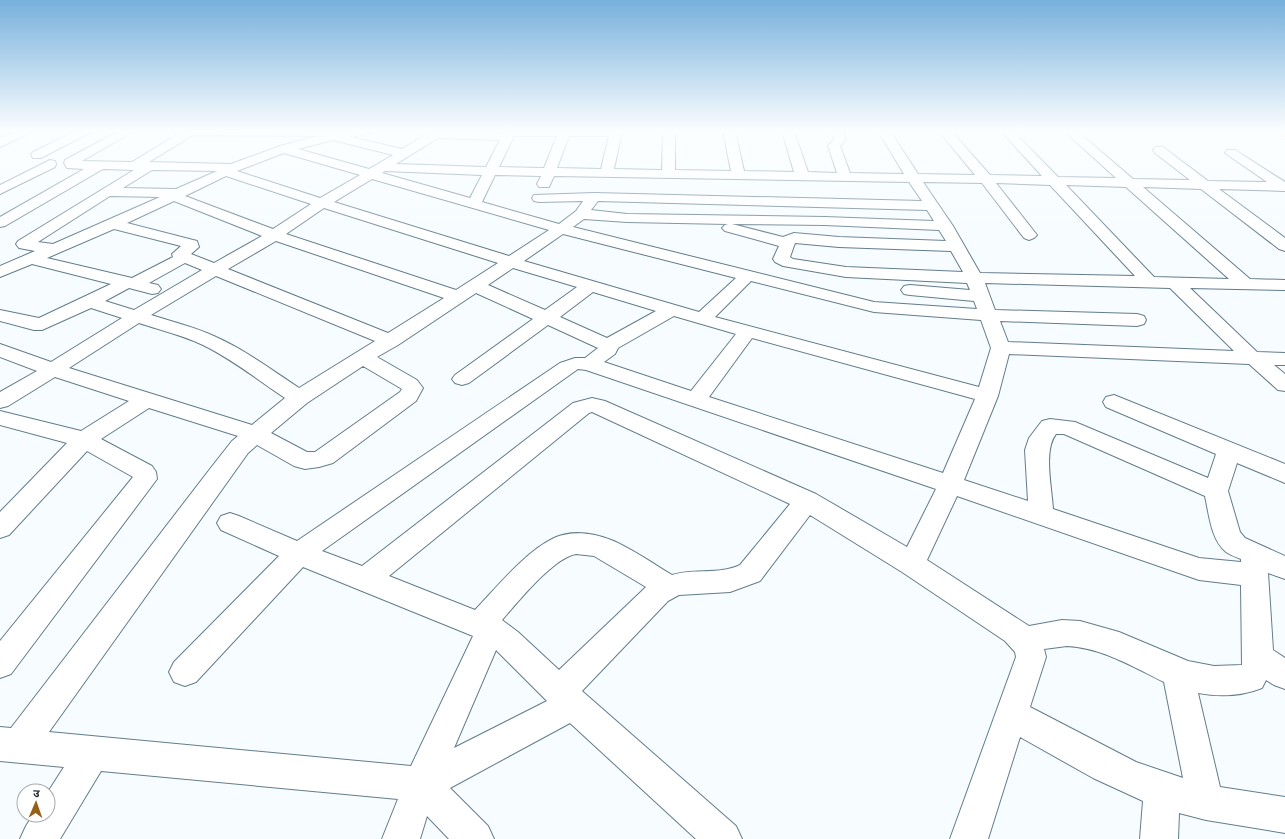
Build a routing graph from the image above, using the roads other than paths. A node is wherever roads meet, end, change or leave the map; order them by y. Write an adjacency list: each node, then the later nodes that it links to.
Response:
1 (38, 170): 32 (street)
2 (92, 170): 44 (street)
3 (141, 170): 34 (street)
4 (222, 170): 35 (street)
5 (245, 170): 37 (street)
6 (373, 170): 20 (street)
7 (474, 170): 20 (street)
8 (492, 170): 38 (street)
9 (501, 170): 21 (street)
10 (668, 170): 23 (street)
11 (737, 170): 24 (street)
12 (800, 170): 25 (street)
13 (843, 170): 26 (street)
14 (908, 170): 27 (street)
15 (978, 170): 28 (street)
16 (1045, 170): 29 (street)
17 (1115, 170): 30 (street)
18 (1187, 170): 31 (street)
19 (1256, 170): 33 (street)
20 (377, 171): 37 (street); 38 (street)
21 (549, 171): 22 (street); 36 (street)
22 (607, 172): 23 (street)
23 (668, 174): 24 (street)
24 (738, 174): 25 (street)
25 (802, 175): 26 (street)
26 (845, 176): 27 (street)
27 (913, 178): 28 (street); 40 (street)
28 (986, 179): 29 (street); 49 (street)
29 (1054, 180): 30 (street); 62 (street)
30 (1130, 183): 31 (street); 65 (street)
31 (1206, 184): 33 (street); 53 (street)
32 (2, 188)
33 (1284, 188)
34 (106, 192): 35 (street); 54 (street)
35 (176, 194): 45 (street); 48 (street)
36 (539, 198): 39 (street); 43 (street)
37 (323, 202): 48 (street); 57 (street)
38 (474, 204): 43 (street)
39 (588, 206): 40 (street); 41 (street); 47 (street)
40 (932, 206): 46 (street)
41 (654, 219): 42 (street); 51 (street)
42 (692, 219): 46 (street); 50 (street)
43 (533, 221): 47 (street)
44 (0, 223)
45 (113, 224): 54 (street); 55 (street)
46 (945, 226): 52 (street)
47 (561, 229): 51 (street); 57 (street)
48 (274, 235): 58 (street); 70 (street)
49 (1029, 235)
50 (787, 243): 52 (street); 61 (street)
51 (620, 244): 60 (street)
52 (957, 246): 61 (street)
53 (1285, 246)
54 (55, 249): 56 (street)
55 (183, 258): 58 (street); 64 (street)
56 (31, 259): 59 (street); 64 (street)
57 (510, 262): 66 (street); 70 (street)
58 (215, 270): 76 (street); 81 (street)
59 (0, 272)
60 (748, 275): 75 (street); 78 (street)
61 (974, 278): 62 (street); 71 (street)
62 (1148, 281): 63 (street)
63 (1174, 282): 65 (street); 86 (street)
64 (131, 283): 68 (street); 72 (street)
65 (1244, 283): 67 (street)
66 (590, 286): 73 (street); 77 (street)
67 (1284, 286)
68 (152, 289)
69 (910, 290): 71 (street)
70 (467, 292): 77 (street); 81 (street)
71 (981, 296): 75 (street)
72 (90, 302): 74 (street); 76 (street)
73 (672, 310): 78 (street); 82 (street)
74 (0, 315)
75 (989, 315): 79 (street); 83 (street)
76 (137, 316): 89 (street); 93 (street)
77 (546, 318): 82 (street); 90 (street)
78 (702, 319): 80 (street)
79 (1137, 320)
80 (748, 331): 92 (street); 95 (street)
81 (391, 341): 85 (street)
82 (608, 345): 88 (street)
83 (1001, 348): 86 (street); 92 (street)
84 (0, 350): 89 (street)
85 (364, 358): 93 (street); 99 (street)
86 (1254, 358): 87 (street); 91 (street)
87 (1285, 358)
88 (589, 364): 95 (street); 109 (street)
89 (53, 370): 94 (street); 96 (street)
90 (462, 379)
91 (1285, 385)
92 (987, 396): 103 (street)
93 (299, 398): 99 (street)
94 (146, 400): 99 (street); 100 (street)
95 (696, 400): 103 (street)
96 (0, 401)
97 (1114, 402): 101 (street)
98 (0, 418): 100 (street)
99 (256, 434): 124 (street)
100 (84, 440): 108 (street); 118 (street)
101 (1229, 451): 102 (street); 104 (street)
102 (1285, 474)
103 (950, 485): 106 (street); 110 (street)
104 (1216, 491): 106 (street); 111 (street)
105 (807, 501): 110 (street); 113 (street); 114 (street)
106 (1041, 515): 111 (street)
107 (230, 523): 109 (street)
108 (0, 528)
109 (299, 553): 113 (street); 119 (street)
110 (912, 564): 116 (street)
111 (1255, 564): 112 (street); 117 (street)
112 (1285, 568)
113 (366, 579): 115 (street)
114 (669, 587): 115 (street); 122 (street)
115 (485, 627): 122 (street); 126 (street)
116 (1025, 640): 120 (street); 123 (street)
117 (1258, 657): 120 (street); 121 (street)
118 (0, 664)
119 (185, 672)
120 (1178, 673): 128 (street)
121 (1285, 675)
122 (566, 698): 126 (street); 134 (street)
123 (1012, 716): 127 (street); 130 (street)
124 (10, 745): 125 (street)
125 (92, 754): 126 (street); 131 (street)
126 (421, 784): 132 (street); 133 (street)
127 (1162, 789): 128 (street); 135 (street)
128 (1206, 802): 129 (street)
129 (1285, 815)
130 (973, 837)
131 (39, 839)
132 (401, 839)
133 (475, 839)
134 (723, 839)
135 (1159, 839)

